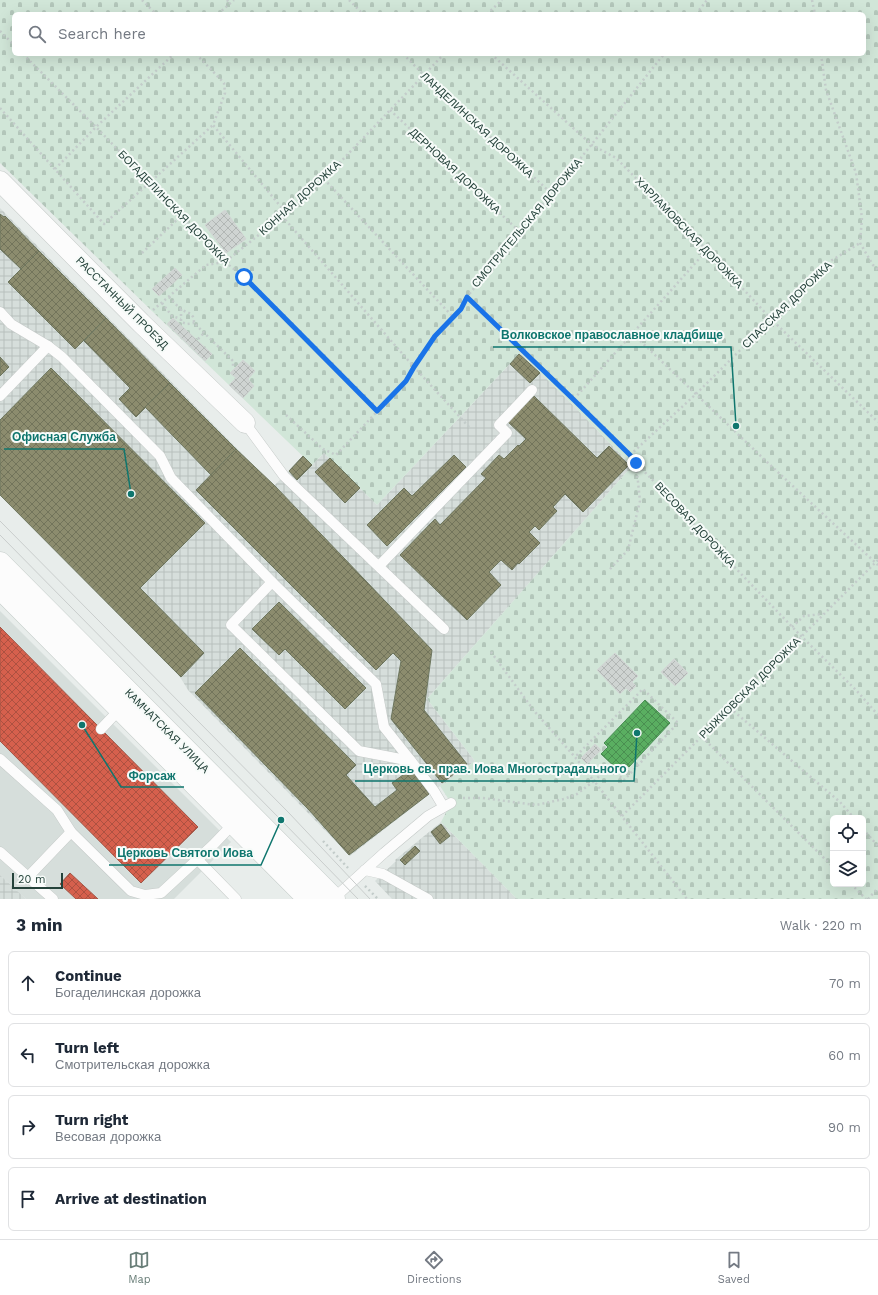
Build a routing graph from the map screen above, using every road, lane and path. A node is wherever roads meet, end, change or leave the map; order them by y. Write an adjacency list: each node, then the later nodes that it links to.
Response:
1 (142, 0): 9 (path)
2 (227, 0): 8 (path)
3 (234, 0): 8 (path)
4 (349, 0): 11 (path)
5 (502, 0): 12 (path)
6 (707, 0): 13 (path)
7 (812, 0): 14 (path)
8 (230, 4): 10 (path)
9 (154, 12)
10 (220, 12)
11 (361, 12)
12 (488, 12)
13 (698, 12)
14 (815, 12)
15 (0, 31): 16 (path)
16 (12, 43)
17 (25, 56): 29 (path, БОГАДЕЛИНСКАЯ ДОРОЖКА)
18 (172, 56): 29 (path)
19 (198, 56): 28 (path)
20 (405, 56): 25 (path, ЛАНДЕЛИНСКАЯ ДОРОЖКА)
21 (442, 56): 25 (path, КОННАЯ ДОРОЖКА)
22 (493, 56): 30 (path, ХАРЛАМОВСКАЯ ДОРОЖКА)
23 (662, 56): 30 (path, СМОТРИТЕЛЬСКАЯ ДОРОЖКА)
24 (821, 56): 40 (path)
25 (424, 75): 27 (path, КОННАЯ ДОРОЖКА); 35 (path, ЛАНДЕЛИНСКАЯ ДОРОЖКА)
26 (0, 108): 31 (path)
27 (390, 110): 32 (path, КОННАЯ ДОРОЖКА); 39 (path, ДЕРНОВАЯ ДОРОЖКА)
28 (213, 125): 34 (path); 36 (path)
29 (96, 127): 31 (path); 34 (path, БОГАДЕЛИНСКАЯ ДОРОЖКА)
30 (592, 145): 35 (path, СМОТРИТЕЛЬСКАЯ ДОРОЖКА); 41 (path, ХАРЛАМОВСКАЯ ДОРОЖКА)
31 (55, 169): 34 (path)
32 (324, 179): 36 (path, КОННАЯ ДОРОЖКА); 50 (path)
33 (0, 181): 53 (street, РАССТАННЫЙ ПРОЕЗД)
34 (150, 182): 37 (path, БОГАДЕЛИНСКАЯ ДОРОЖКА)
35 (552, 194): 39 (path, СМОТРИТЕЛЬСКАЯ ДОРОЖКА)
36 (286, 213): 38 (path, КОННАЯ ДОРОЖКА)
37 (181, 216): 42 (path); 43 (path, БОГАДЕЛИНСКАЯ ДОРОЖКА)
38 (282, 216): 43 (path, КОННАЯ ДОРОЖКА); 60 (path)
39 (519, 231): 46 (path, СМОТРИТЕЛЬСКАЯ ДОРОЖКА)
40 (860, 243): 44 (path); 52 (path, СПАССКАЯ ДОРОЖКА)
41 (707, 250): 52 (path, ХАРЛАМОВСКАЯ ДОРОЖКА); 56 (path)
42 (142, 253)
43 (225, 262): 45 (path, КОННАЯ ДОРОЖКА); 65 (path, БОГАДЕЛИНСКАЯ ДОРОЖКА)
44 (878, 270)
45 (169, 297): 47 (path, КОННАЯ ДОРОЖКА); 48 (path)
46 (467, 297): 50 (path, СМОТРИТЕЛЬСКАЯ ДОРОЖКА); 64 (path, ВЕСОВАЯ ДОРОЖКА)
47 (162, 303): 51 (path); 53 (path, КОННАЯ ДОРОЖКА)
48 (181, 309): 51 (path); 54 (path)
49 (0, 312): 58 (lane)
50 (453, 317): 60 (path, СМОТРИТЕЛЬСКАЯ ДОРОЖКА)
51 (181, 319): 54 (path)
52 (771, 319): 62 (path, СПАССКАЯ ДОРОЖКА); 67 (path, ХАРЛАМОВСКАЯ ДОРОЖКА)
53 (141, 323): 68 (street, РАССТАННЫЙ ПРОЕЗД)
54 (194, 323): 55 (path)
55 (204, 333): 57 (path); 59 (path)
56 (633, 334): 62 (path); 64 (path)
57 (198, 339)
58 (48, 346): 63 (lane); 76 (lane)
59 (233, 367)
60 (414, 367): 65 (path, СМОТРИТЕЛЬСКАЯ ДОРОЖКА); 69 (path)
61 (532, 390): 74 (lane)
62 (696, 394): 70 (path, СПАССКАЯ ДОРОЖКА); 73 (path)
63 (0, 396)
64 (574, 400): 70 (path, ВЕСОВАЯ ДОРОЖКА)
65 (377, 411): 66 (path, СМОТРИТЕЛЬСКАЯ ДОРОЖКА)
66 (286, 415)
67 (878, 422)
68 (245, 423): 74 (lane)
69 (470, 428)
70 (630, 455): 71 (path, ВЕСОВАЯ ДОРОЖКА)
71 (636, 463): 75 (path); 79 (path, ВЕСОВАЯ ДОРОЖКА)
72 (0, 563): 95 (main road, КАМЧАТСКАЯ УЛИЦА)
73 (877, 563): 78 (path, РЫЖКОВСКАЯ ДОРОЖКА)
74 (379, 566): 80 (lane)
75 (610, 569)
76 (272, 582): 90 (lane); 90 (lane)
77 (0, 588): 84 (main road, КАМЧАТСКАЯ УЛИЦА)
78 (824, 614): 79 (path); 81 (path, РЫЖКОВСКАЯ ДОРОЖКА)
79 (792, 627): 81 (path, ВЕСОВАЯ ДОРОЖКА)
80 (444, 629)
81 (801, 636): 83 (path, РЫЖКОВСКАЯ ДОРОЖКА); 85 (path, ВЕСОВАЯ ДОРОЖКА)
82 (491, 652): 88 (path)
83 (730, 708): 87 (path, РЫЖКОВСКАЯ ДОРОЖКА); 93 (path)
84 (120, 709): 86 (lane); 95 (main road, КАМЧАТСКАЯ УЛИЦА)
85 (878, 716)
86 (101, 729)
87 (702, 737): 94 (path, РЫЖКОВСКАЯ ДОРОЖКА); 101 (path)
88 (575, 757): 91 (path); 91 (path)
89 (0, 758): 96 (lane)
90 (411, 761): 92 (lane)
91 (594, 781): 92 (path); 94 (path)
92 (447, 804): 102 (lane)
93 (851, 815)
94 (622, 816): 111 (path)
95 (240, 817): 100 (lane); 108 (main road, КАМЧАТСКАЯ УЛИЦА); 109 (main road, КАМЧАТСКАЯ УЛИЦА)
96 (71, 832): 100 (lane); 103 (lane)
97 (866, 832): 98 (path)
98 (878, 846)
99 (0, 852): 103 (lane)
100 (197, 859): 107 (lane)
101 (830, 864)
102 (365, 870): 109 (lane); 110 (lane)
103 (28, 877): 106 (lane)
104 (854, 887): 112 (path)
105 (878, 888): 112 (path)
106 (52, 899)
107 (236, 899)
108 (309, 899)
109 (334, 899)
110 (428, 899)
111 (687, 899)
112 (867, 899)

